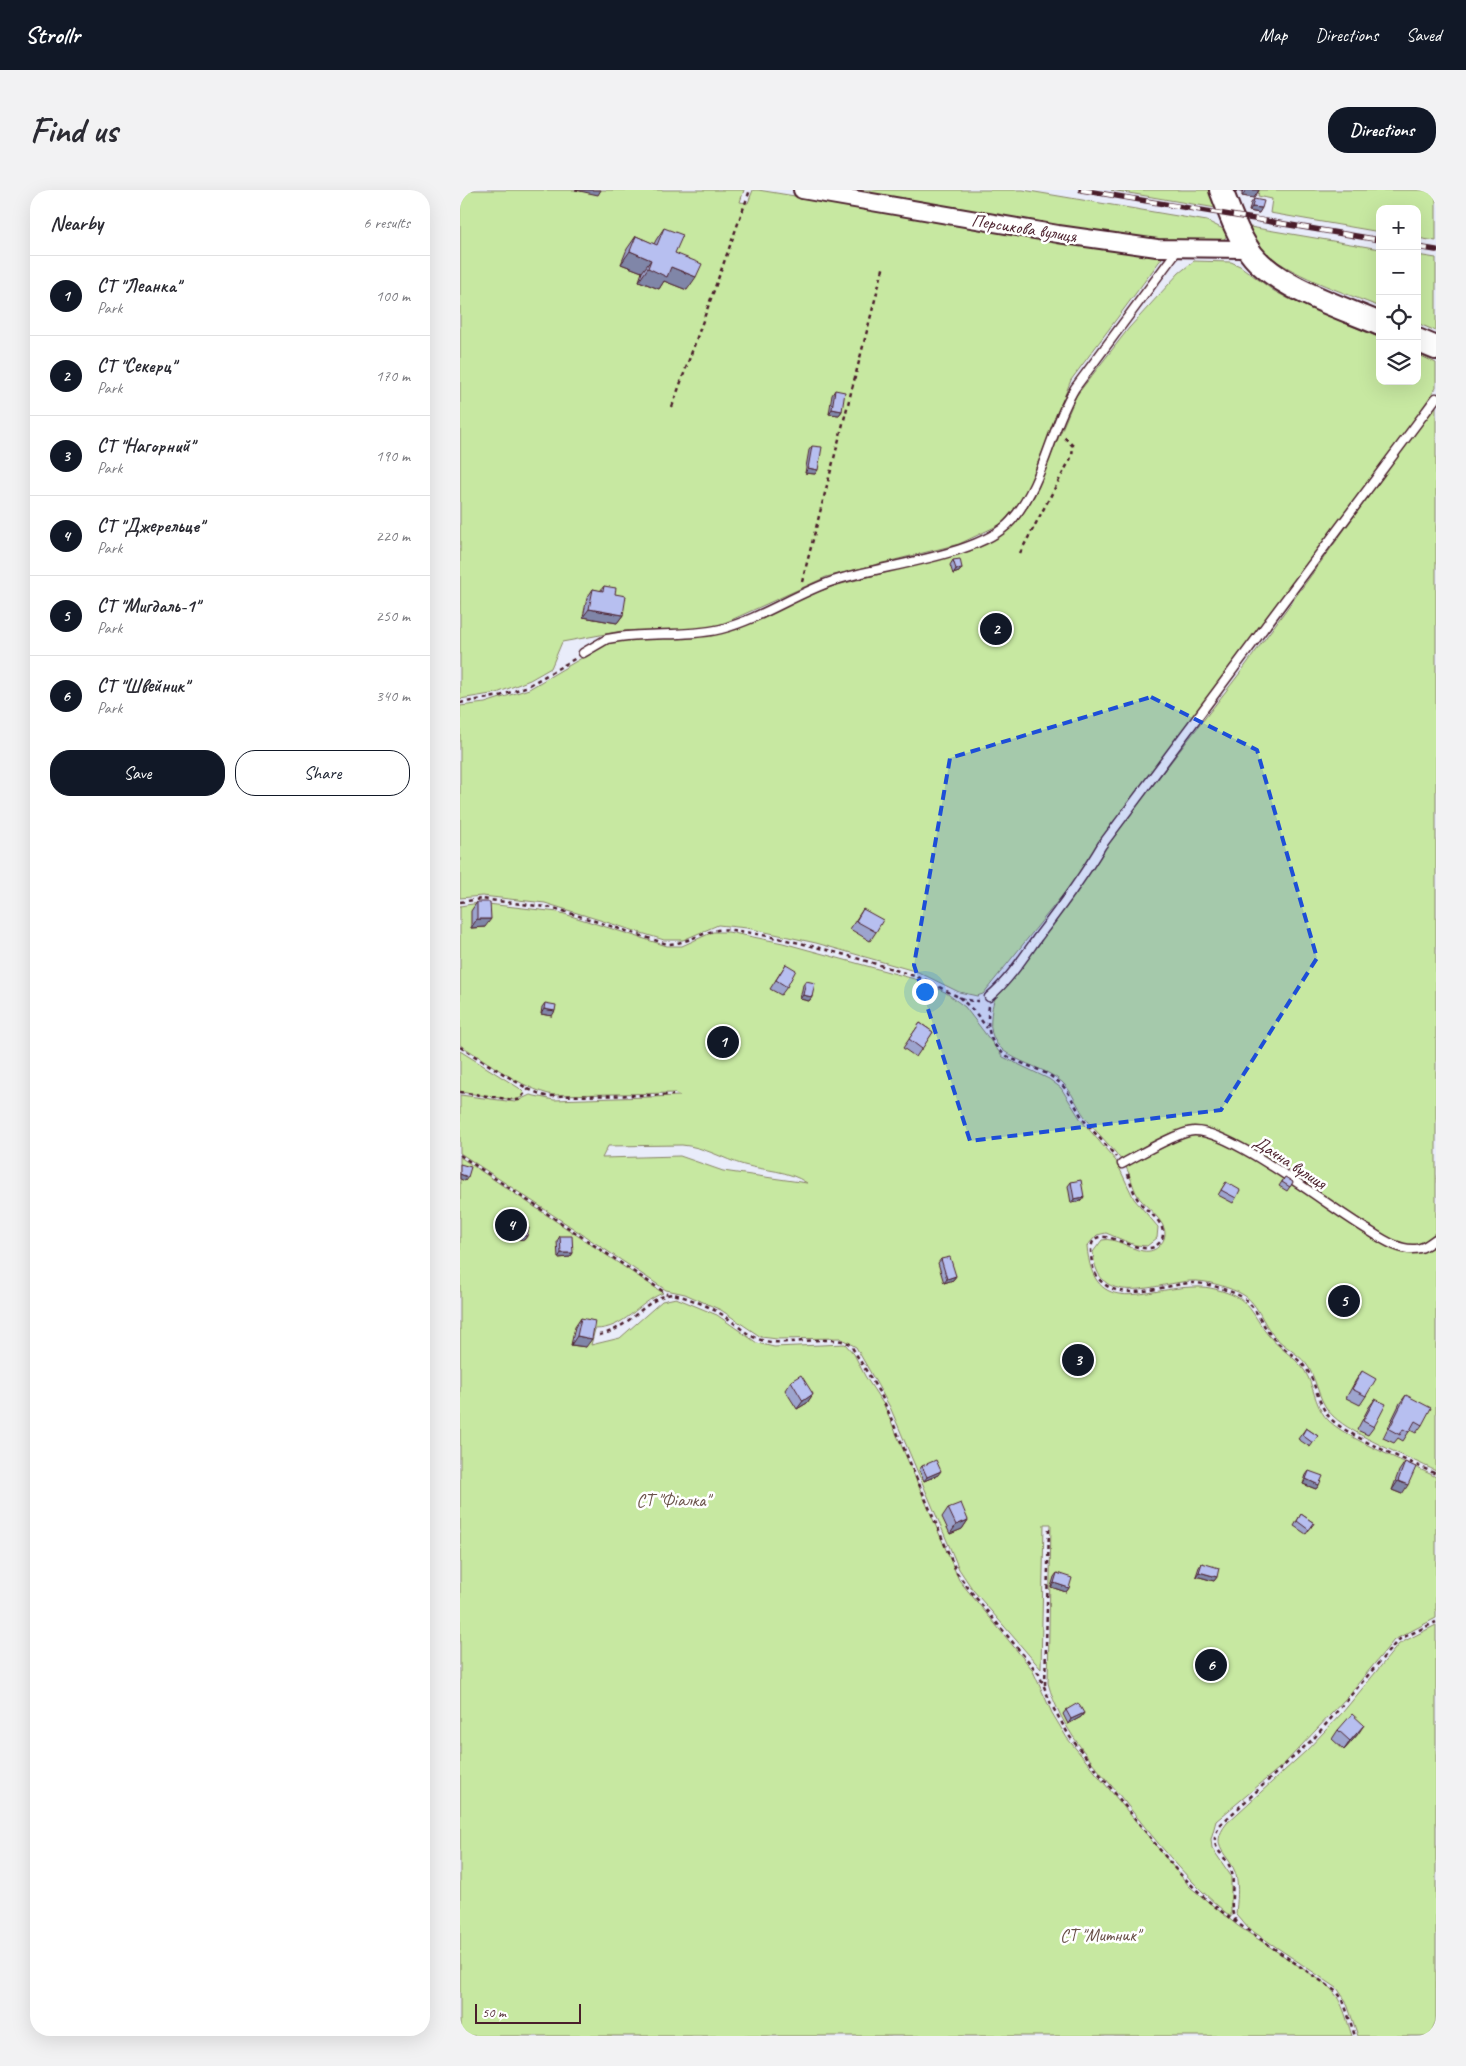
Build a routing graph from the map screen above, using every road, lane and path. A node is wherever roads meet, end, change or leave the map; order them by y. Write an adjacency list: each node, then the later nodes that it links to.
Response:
1 (750, 190): 11 (path)
2 (802, 190): 4 (street, Персикова вулиця)
3 (1221, 190): 5 (main road)
4 (1179, 248): 5 (street, Персикова вулиця); 12 (lane)
5 (1247, 249): 7 (main road)
6 (884, 265): 14 (path)
7 (1376, 322)
8 (1421, 342): 9 (main road)
9 (1436, 348)
10 (1436, 398): 19 (lane)
11 (672, 407)
12 (1056, 431): 13 (path); 14 (lane)
13 (1020, 553)
14 (802, 593): 15 (lane)
15 (583, 653): 16 (path)
16 (460, 703)
17 (460, 902): 18 (path)
18 (958, 996): 19 (path); 20 (path)
19 (990, 996): 20 (path)
20 (988, 1029): 26 (path)
21 (460, 1047): 22 (path)
22 (528, 1089): 23 (path); 24 (path)
23 (460, 1092)
24 (673, 1095)
25 (460, 1155): 28 (path)
26 (1122, 1164): 27 (lane, Дачна вулиця); 30 (path)
27 (1436, 1239)
28 (667, 1294): 29 (path); 33 (path)
29 (599, 1335)
30 (1436, 1474)
31 (1049, 1526): 33 (path)
32 (1436, 1622): 34 (path)
33 (1045, 1687): 34 (path)
34 (1242, 1927): 36 (path)
35 (1436, 2027): 37 (path)
36 (1355, 2036)
37 (1433, 2036)

